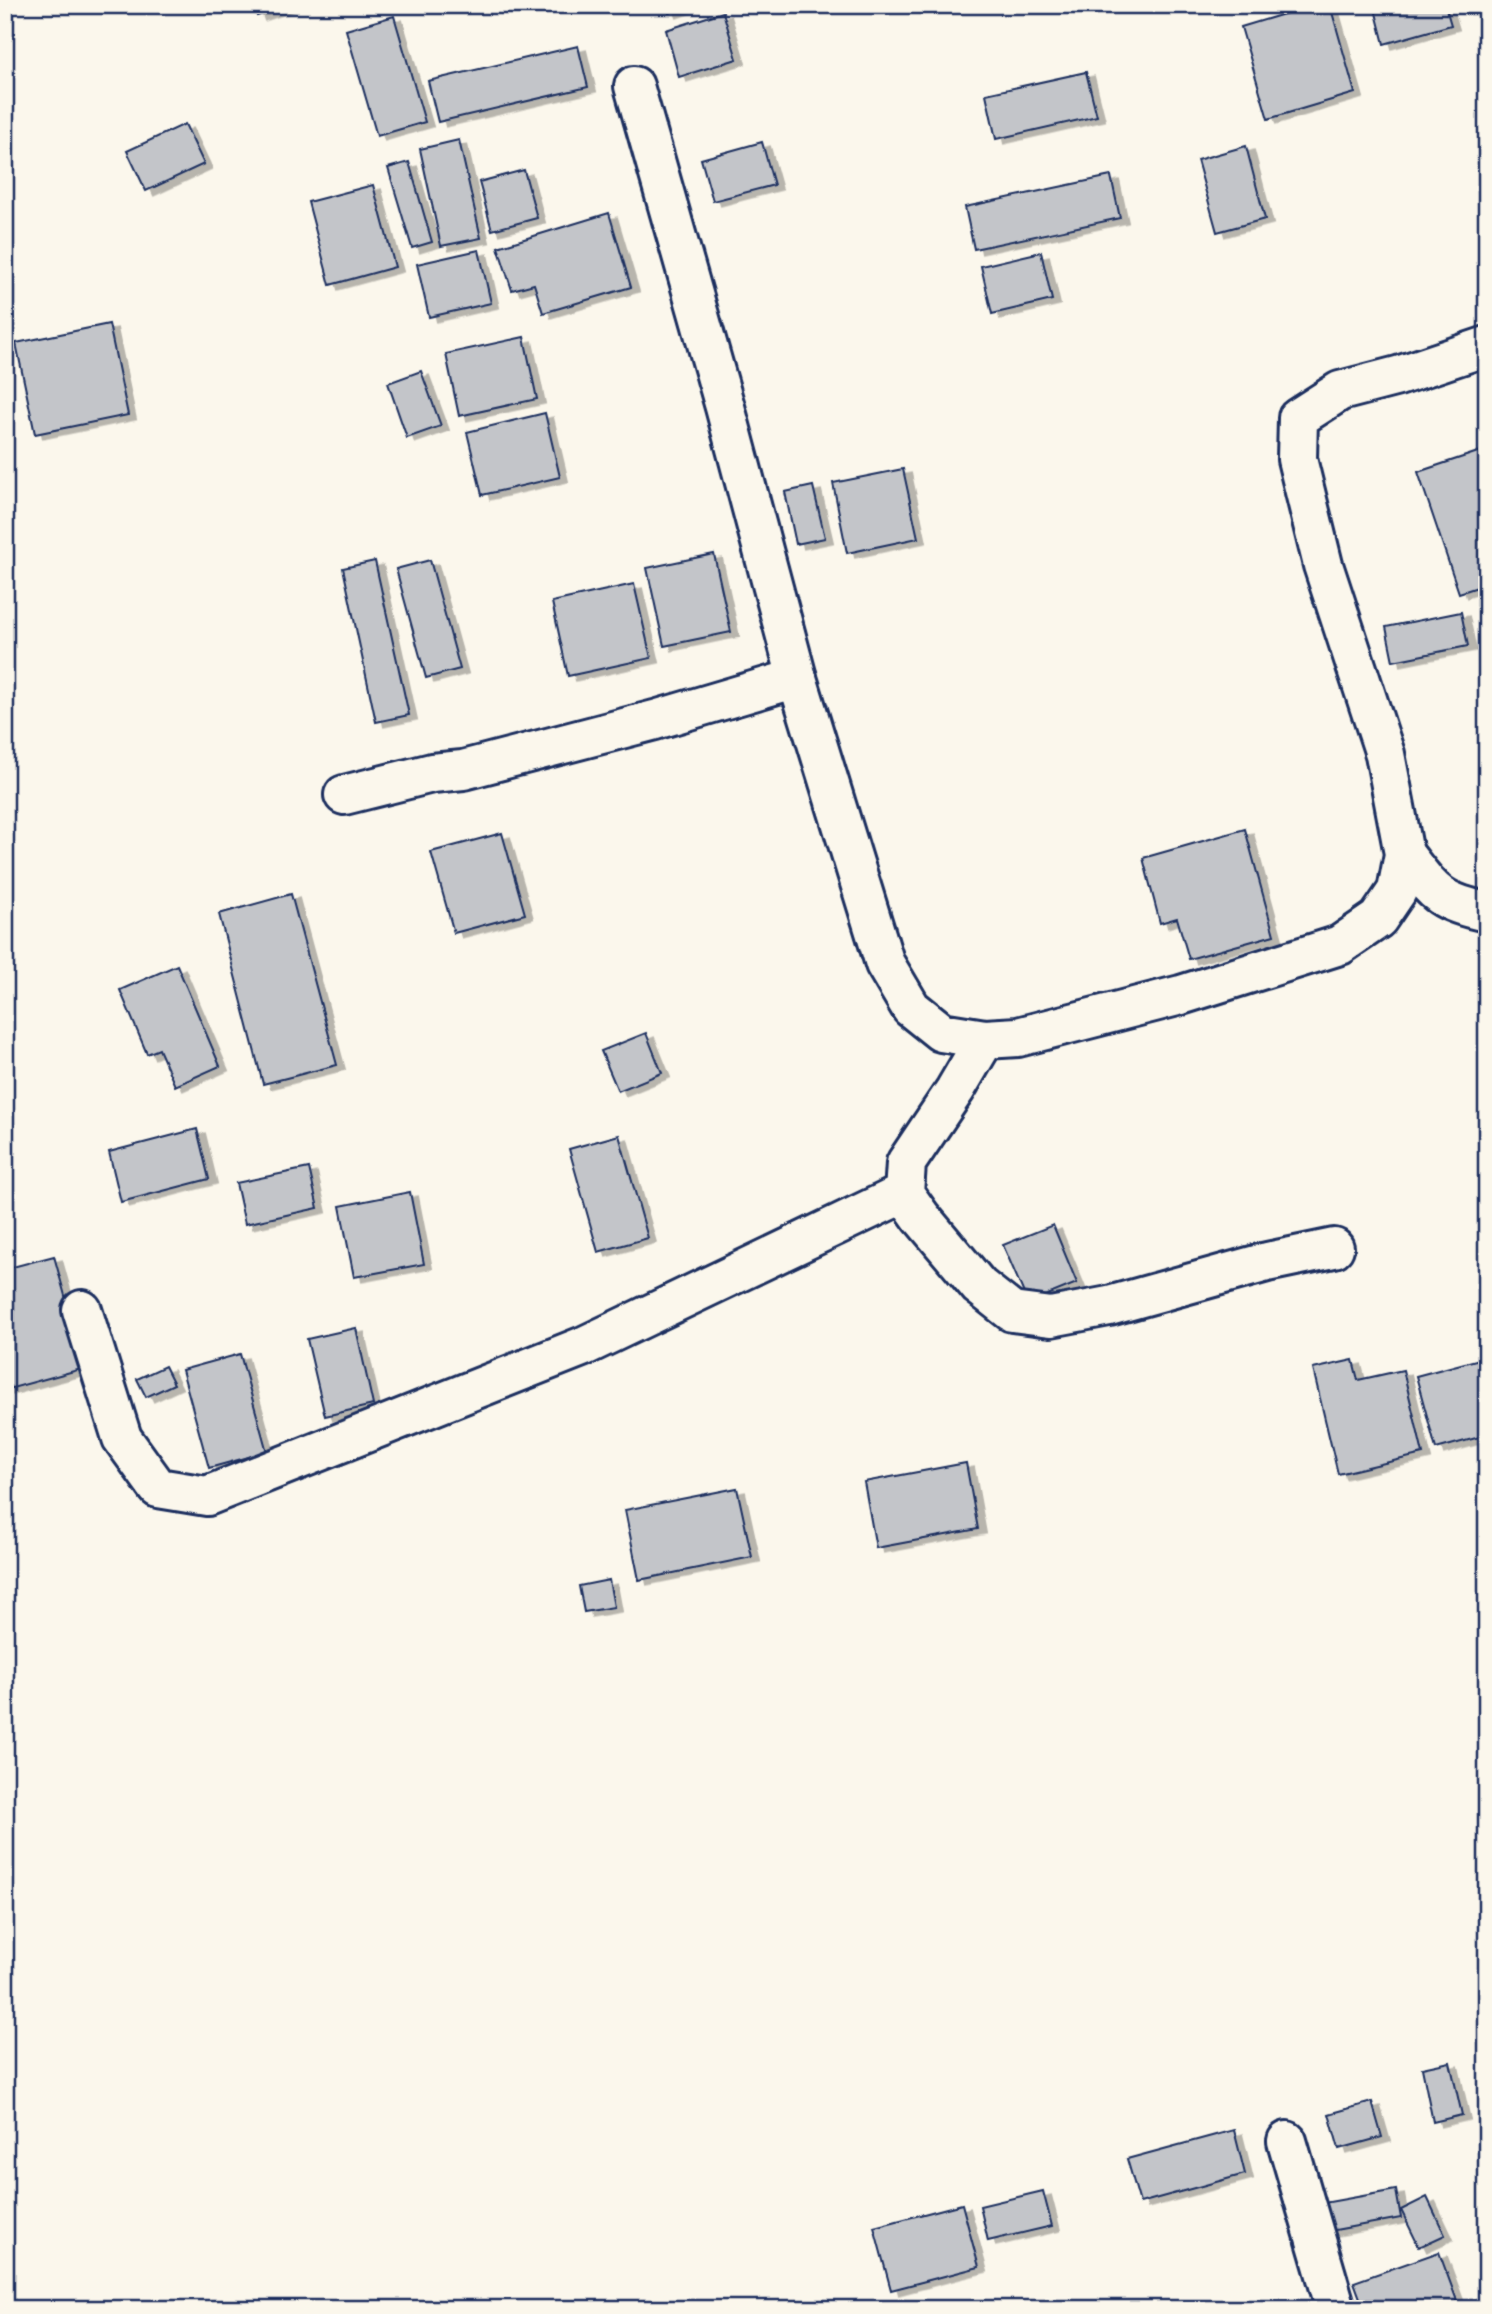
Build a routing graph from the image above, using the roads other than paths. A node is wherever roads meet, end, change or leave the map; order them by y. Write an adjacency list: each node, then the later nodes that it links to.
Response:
1 (634, 86): 3 (street)
2 (1487, 345): 5 (street)
3 (797, 678): 4 (street); 7 (street)
4 (344, 795)
5 (1404, 854): 6 (street); 7 (street)
6 (1487, 912)
7 (985, 1039): 8 (street)
8 (904, 1193): 9 (street); 10 (street)
9 (1334, 1248)
10 (82, 1310)
11 (1287, 2141): 12 (street)
12 (1336, 2309)

